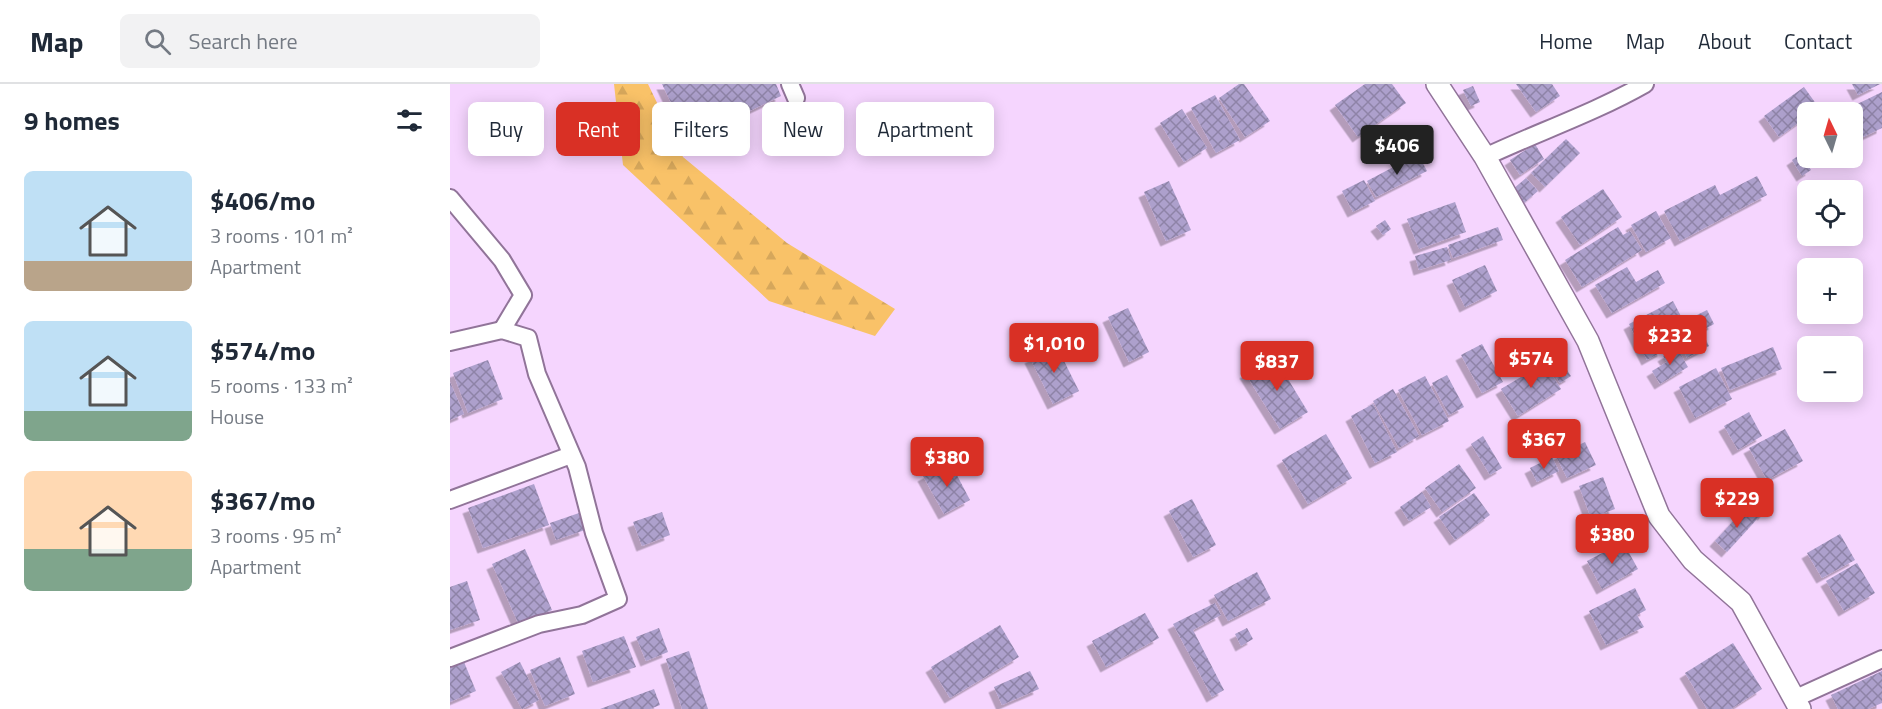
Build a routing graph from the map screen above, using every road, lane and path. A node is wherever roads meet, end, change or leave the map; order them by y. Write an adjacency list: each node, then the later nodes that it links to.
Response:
1 (1437, 84): 3 (street)
2 (1645, 84): 3 (street)
3 (1485, 157): 11 (street)
4 (450, 198): 5 (street)
5 (502, 330): 6 (street); 7 (street)
6 (450, 342)
7 (571, 454): 8 (street); 9 (street)
8 (450, 500)
9 (450, 658)
10 (1882, 659): 11 (street)
11 (1798, 703)

